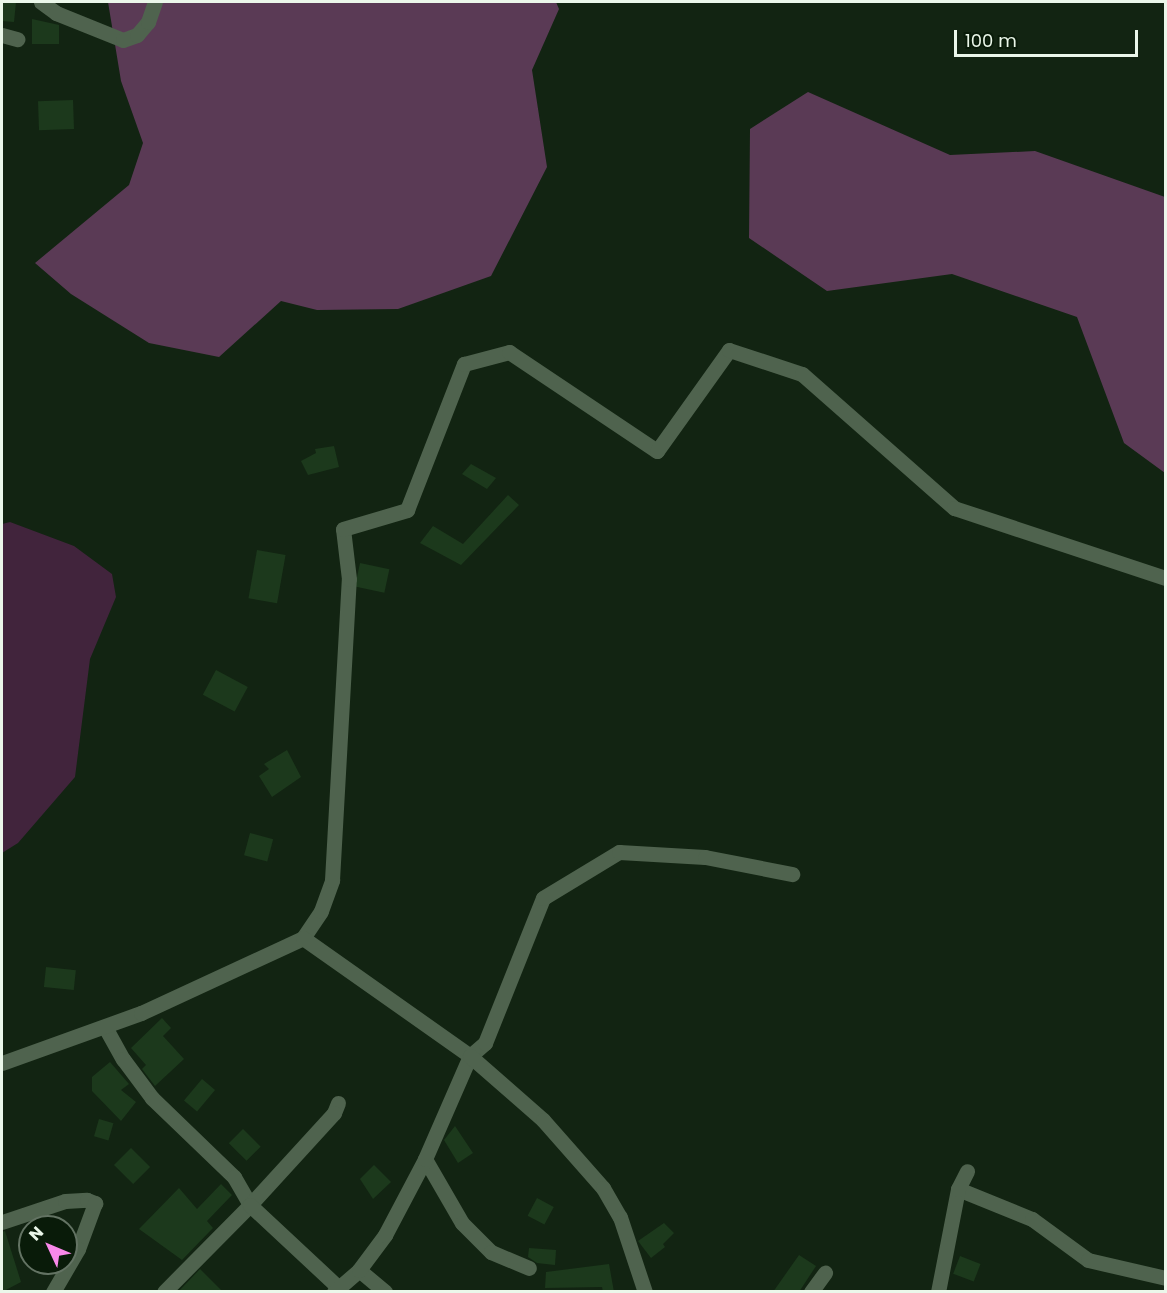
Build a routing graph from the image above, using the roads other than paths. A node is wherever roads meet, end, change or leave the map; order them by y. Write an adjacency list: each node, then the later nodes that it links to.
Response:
1 (40, 2): 2 (street)
2 (155, 2)
3 (2, 35): 4 (street)
4 (17, 39)
5 (1166, 578): 7 (street)
6 (792, 874): 9 (street)
7 (303, 938): 8 (street); 9 (street)
8 (105, 1027): 10 (street); 15 (street)
9 (470, 1056): 12 (street); 25 (street)
10 (2, 1063)
11 (338, 1103): 15 (street)
12 (425, 1159): 17 (street); 18 (street)
13 (967, 1171): 14 (street)
14 (958, 1190): 20 (street); 27 (street)
15 (250, 1206): 21 (street); 23 (street)
16 (2, 1222): 22 (street)
17 (529, 1268)
18 (359, 1270): 21 (street); 24 (street)
19 (825, 1273): 26 (street)
20 (1166, 1278)
21 (337, 1290)
22 (53, 1292)
23 (164, 1292)
24 (385, 1292)
25 (645, 1292)
26 (811, 1292)
27 (938, 1292)

